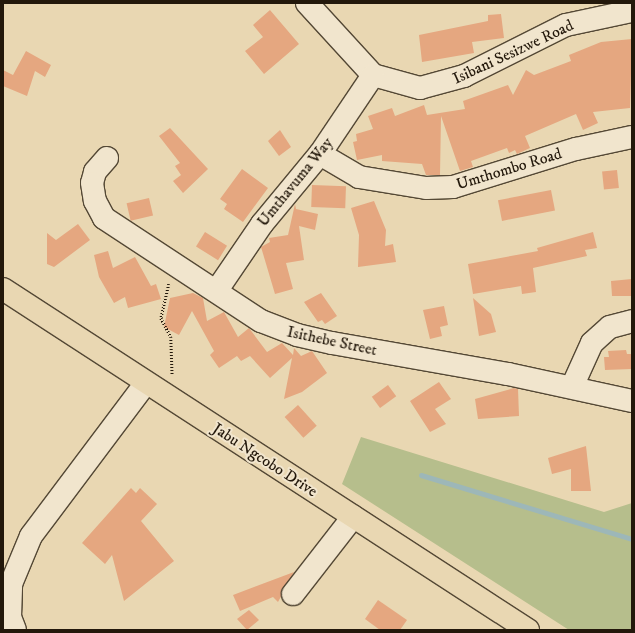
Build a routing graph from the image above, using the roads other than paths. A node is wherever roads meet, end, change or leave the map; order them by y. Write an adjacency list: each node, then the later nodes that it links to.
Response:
1 (307, 3): 3 (street, Isibani Sesizwe Road)
2 (632, 11): 3 (street, Isibani Sesizwe Road)
3 (373, 75): 5 (street, Umthavuma Way)
4 (632, 137): 5 (street, Umthombo Road)
5 (320, 154): 8 (street, Umthavuma Way)
6 (107, 158): 8 (street, Isithebe Street)
7 (3, 289): 10 (main road, Jabu Ngcobo Drive)
8 (217, 290): 11 (street, Isithebe Street)
9 (632, 321): 11 (street)
10 (146, 383): 13 (main road, Jabu Ngcobo Drive); 15 (street)
11 (572, 387): 12 (street, Isithebe Street)
12 (632, 401)
13 (353, 517): 14 (street); 16 (main road, Jabu Ngcobo Drive)
14 (293, 594)
15 (15, 630)
16 (528, 630)

